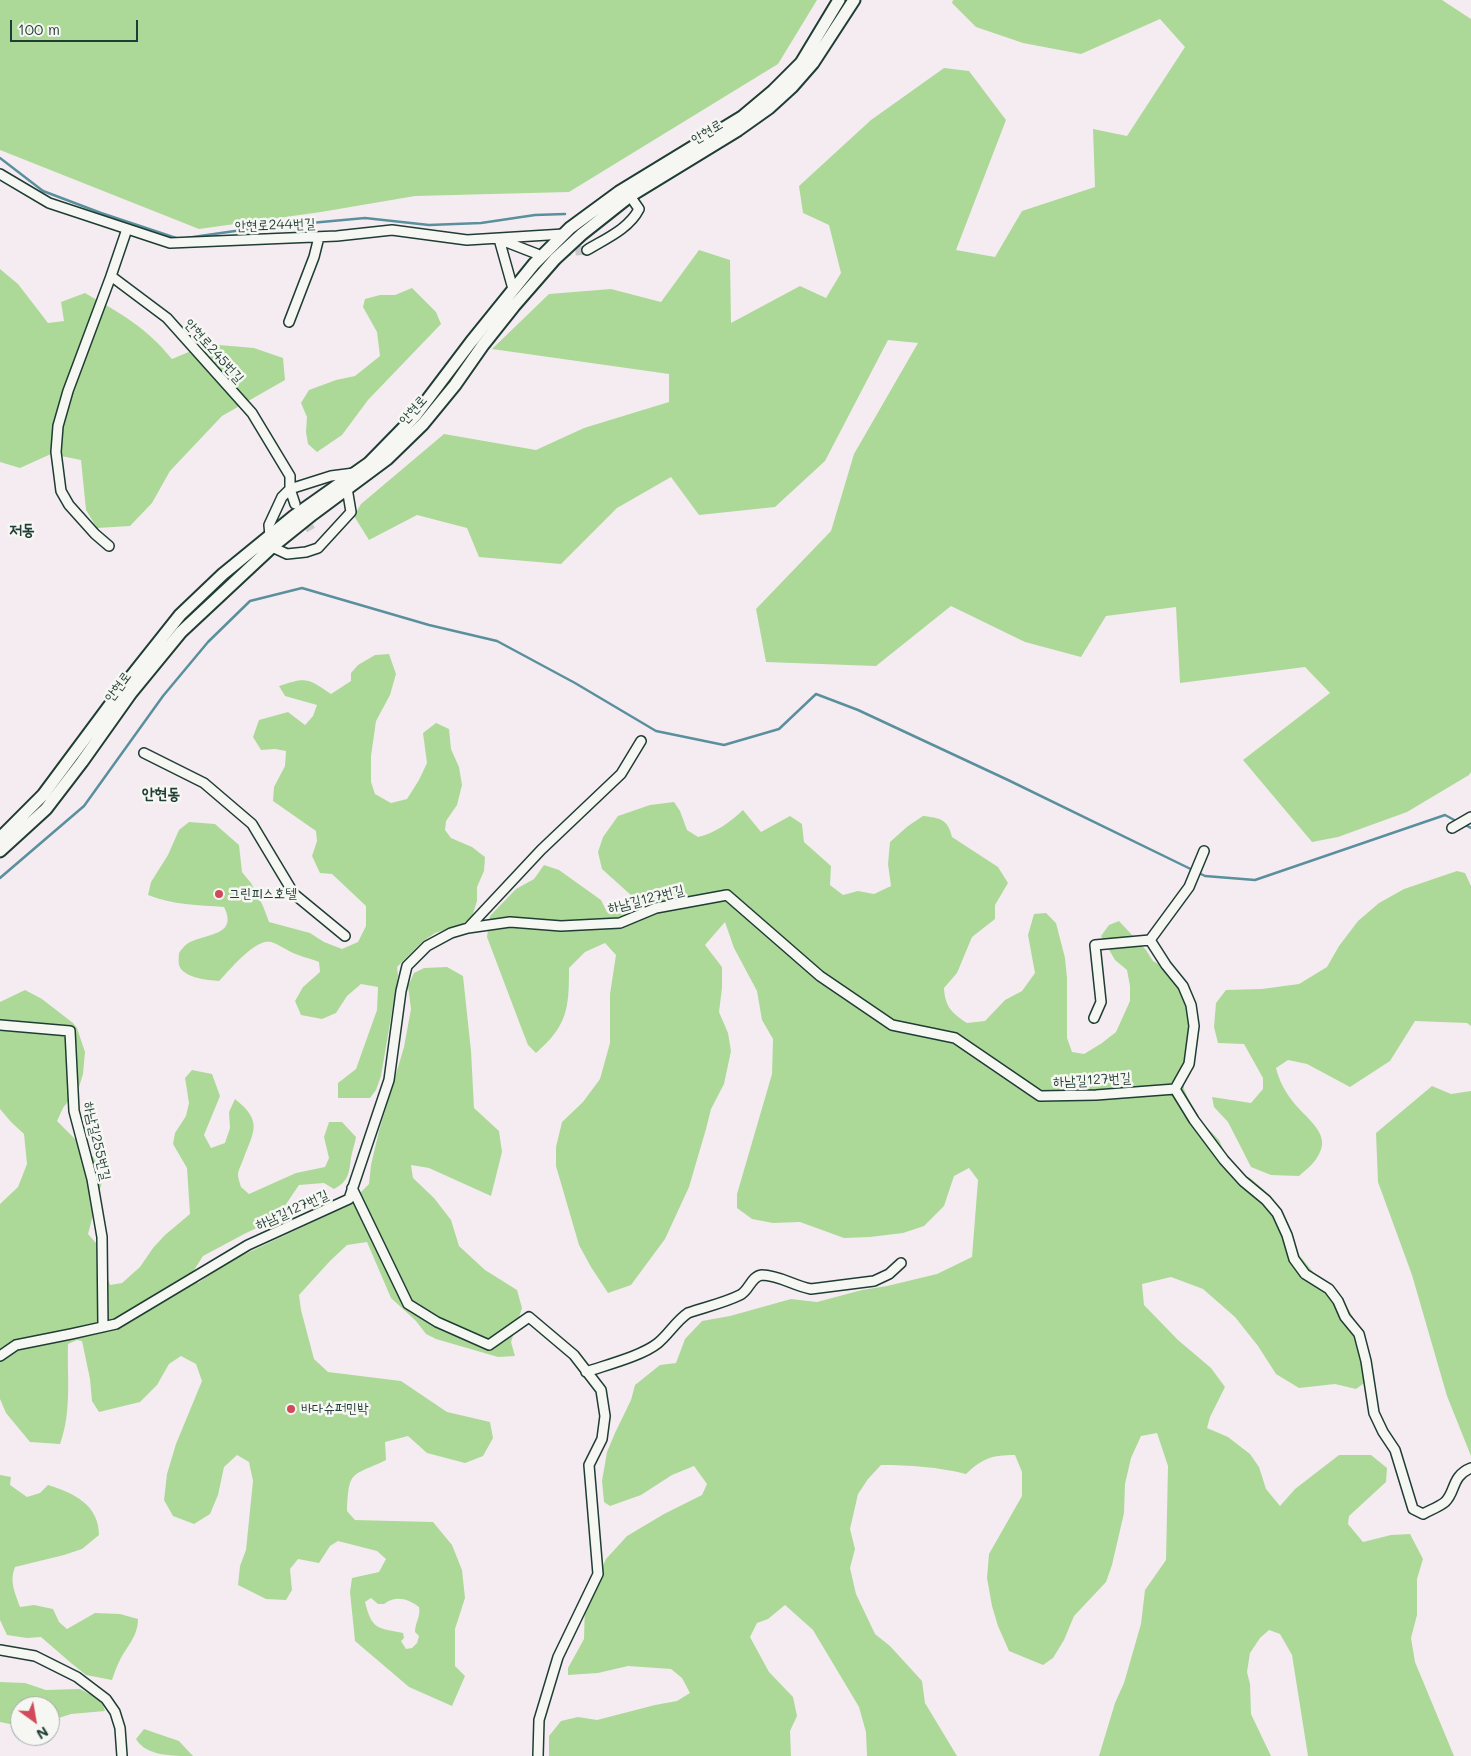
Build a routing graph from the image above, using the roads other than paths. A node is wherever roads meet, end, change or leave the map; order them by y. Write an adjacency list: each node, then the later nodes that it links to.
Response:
1 (839, 0): 6 (street, 안현로)
2 (854, 0): 4 (street, 안현로)
3 (0, 174): 5 (street, 안현로244번길)
4 (630, 196): 9 (street); 15 (street, 안현로)
5 (127, 229): 7 (street, 안현로244번길); 11 (street)
6 (564, 234): 8 (street, 안현로244번길); 12 (street, 안현로)
7 (319, 237): 8 (street, 안현로244번길); 13 (street)
8 (499, 239): 10 (street); 12 (street)
9 (587, 250)
10 (537, 254)
11 (112, 276): 16 (street, 안현로245번길); 19 (street)
12 (513, 289): 14 (street, 안현로)
13 (290, 322)
14 (354, 473): 16 (street); 18 (street, 안현로)
15 (347, 488): 18 (street, 안현로); 18 (street)
16 (290, 489): 17 (street, 안현로245번길); 18 (street)
17 (296, 504)
18 (271, 542): 24 (street, 안현로); 25 (street, 안현로)
19 (109, 546)
20 (641, 741): 27 (street)
21 (144, 753): 28 (street)
22 (1471, 817): 23 (street)
23 (1452, 828)
24 (0, 838)
25 (0, 851)
26 (1204, 851): 29 (street)
27 (468, 928): 32 (street, 하남길127번길); 33 (street, 하남길127번길)
28 (345, 936)
29 (1150, 940): 30 (street); 32 (street)
30 (1094, 1018)
31 (0, 1025): 35 (street, 하남길255번길)
32 (1175, 1089): 38 (street)
33 (352, 1188): 35 (street, 하남길127번길); 37 (street)
34 (901, 1263): 37 (street)
35 (102, 1327): 36 (street, 하남길127번길)
36 (0, 1356)
37 (586, 1372): 41 (street)
38 (1471, 1468)
39 (0, 1650): 40 (street)
40 (122, 1756)
41 (538, 1756)

